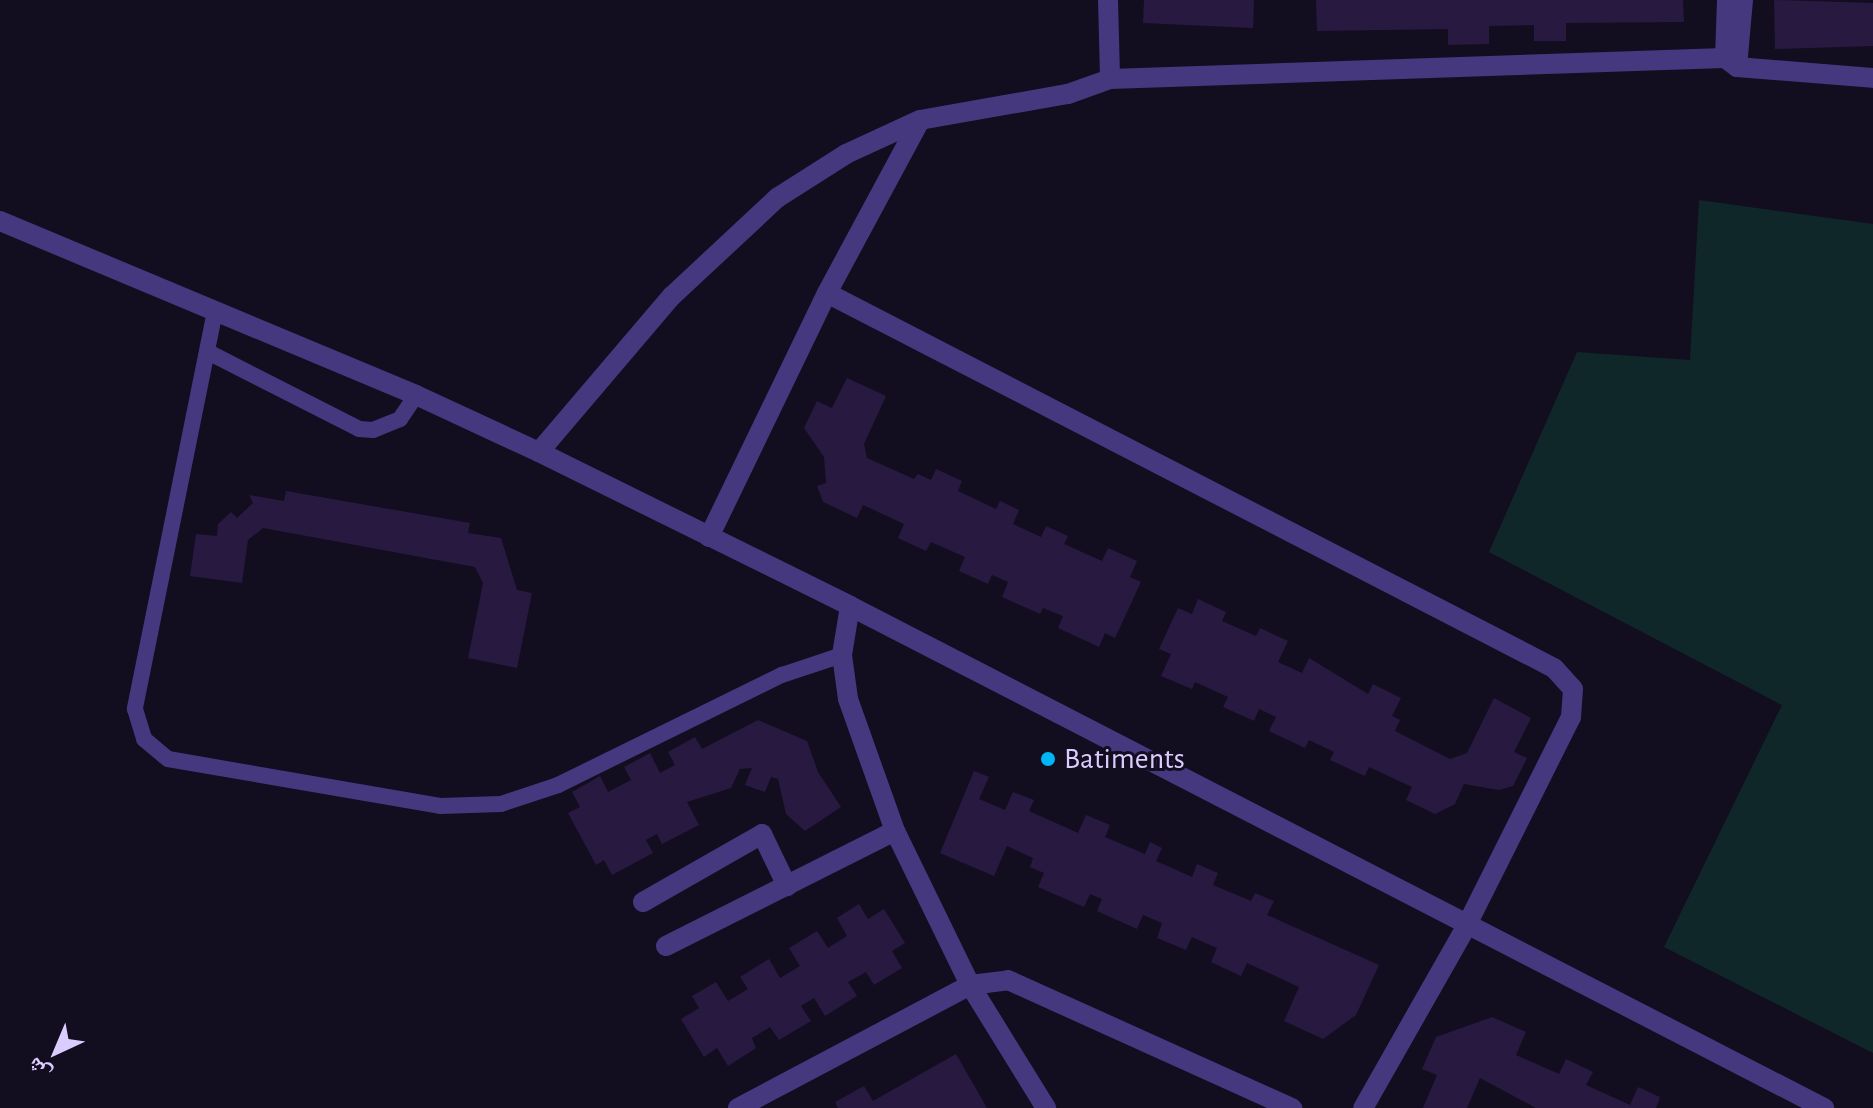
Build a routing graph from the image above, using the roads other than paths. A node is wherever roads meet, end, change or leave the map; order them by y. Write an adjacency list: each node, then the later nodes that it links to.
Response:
1 (1108, 0): 6 (street)
2 (1727, 0): 4 (street)
3 (1743, 0): 4 (street)
4 (1731, 63): 5 (street); 6 (street)
5 (1873, 78)
6 (1110, 79): 7 (street)
7 (920, 120): 9 (street); 13 (street)
8 (0, 221): 10 (street)
9 (827, 293): 14 (street); 20 (street)
10 (215, 311): 11 (lane); 12 (street)
11 (208, 352): 12 (lane); 16 (lane)
12 (416, 395): 13 (street)
13 (539, 452): 14 (street)
14 (709, 537): 15 (street)
15 (850, 606): 16 (street); 20 (street)
16 (842, 655): 17 (street)
17 (895, 831): 18 (street); 22 (street)
18 (787, 886): 19 (street); 21 (street)
19 (643, 902)
20 (1466, 927): 26 (street); 27 (street)
21 (666, 946)
22 (970, 985): 23 (street); 24 (street); 25 (street)
23 (738, 1108)
24 (1046, 1108)
25 (1292, 1108)
26 (1363, 1108)
27 (1824, 1108)

